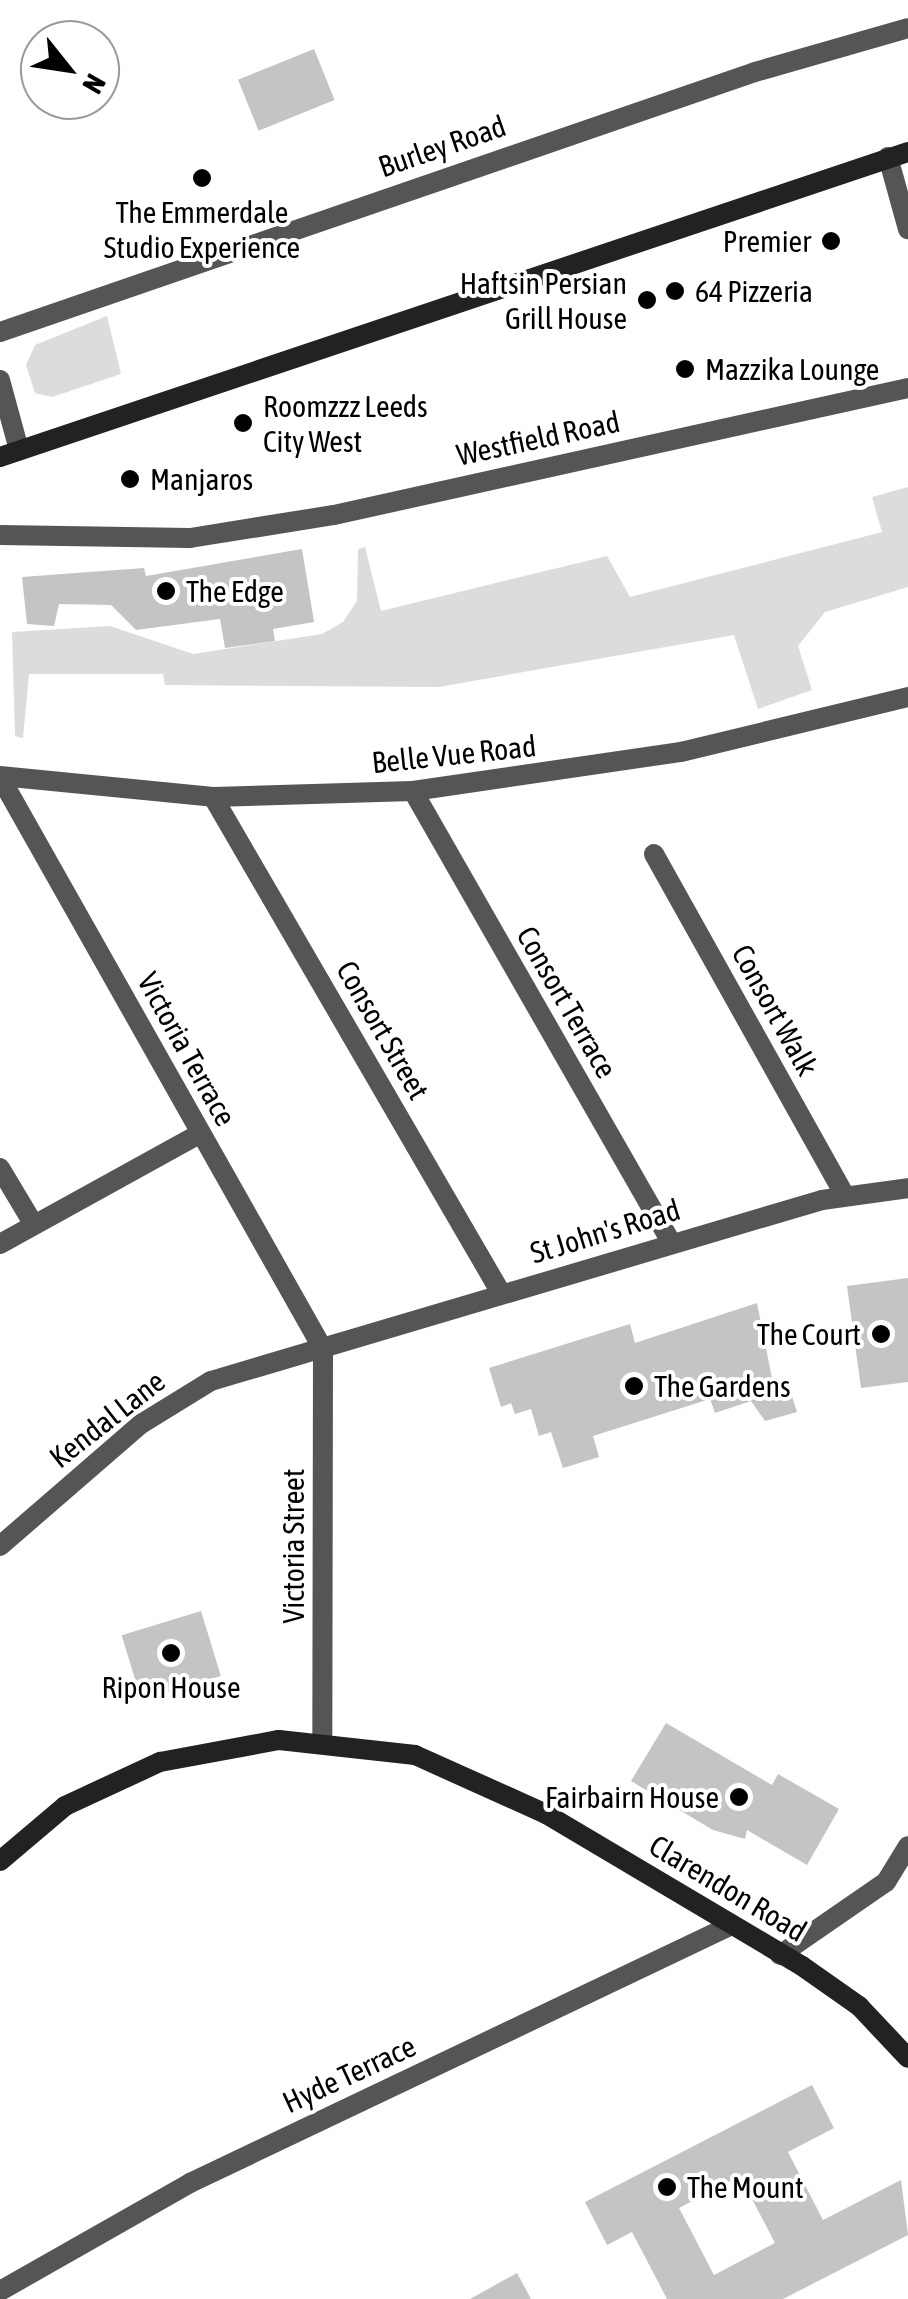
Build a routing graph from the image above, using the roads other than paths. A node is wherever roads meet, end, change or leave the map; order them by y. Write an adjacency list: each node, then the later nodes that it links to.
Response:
1 (908, 28): 4 (street, Burley Road)
2 (898, 154): 3 (street); 7 (street)
3 (908, 229)
4 (0, 332)
5 (0, 380): 7 (street)
6 (908, 388): 8 (street, Westfield Road)
7 (9, 453)
8 (0, 535)
9 (908, 697): 11 (street, Belle Vue Road)
10 (0, 777): 12 (street, Belle Vue Road); 14 (street, Victoria Terrace)
11 (413, 790): 12 (street, Belle Vue Road); 19 (street, Consort Terrace)
12 (213, 797): 21 (street, Consort Street)
13 (654, 854): 17 (street, Consort Walk)
14 (199, 1134): 18 (street); 22 (street, Victoria Terrace)
15 (0, 1168): 18 (street)
16 (908, 1188): 17 (street, St John's Road)
17 (844, 1194): 19 (street, St John's Road)
18 (34, 1225): 20 (street)
19 (670, 1242): 21 (street, St John's Road)
20 (0, 1244)
21 (501, 1293): 22 (street, St John's Road)
22 (323, 1349): 23 (street, Kendal Lane); 24 (street, Victoria Street)
23 (0, 1546)
24 (322, 1743): 26 (street, Clarendon Road); 27 (street, Clarendon Road)
25 (908, 1846): 28 (street)
26 (0, 1860)
27 (732, 1926): 28 (street, Clarendon Road); 30 (street, Hyde Terrace)
28 (780, 1954): 29 (street, Clarendon Road)
29 (908, 2058)
30 (0, 2292)

